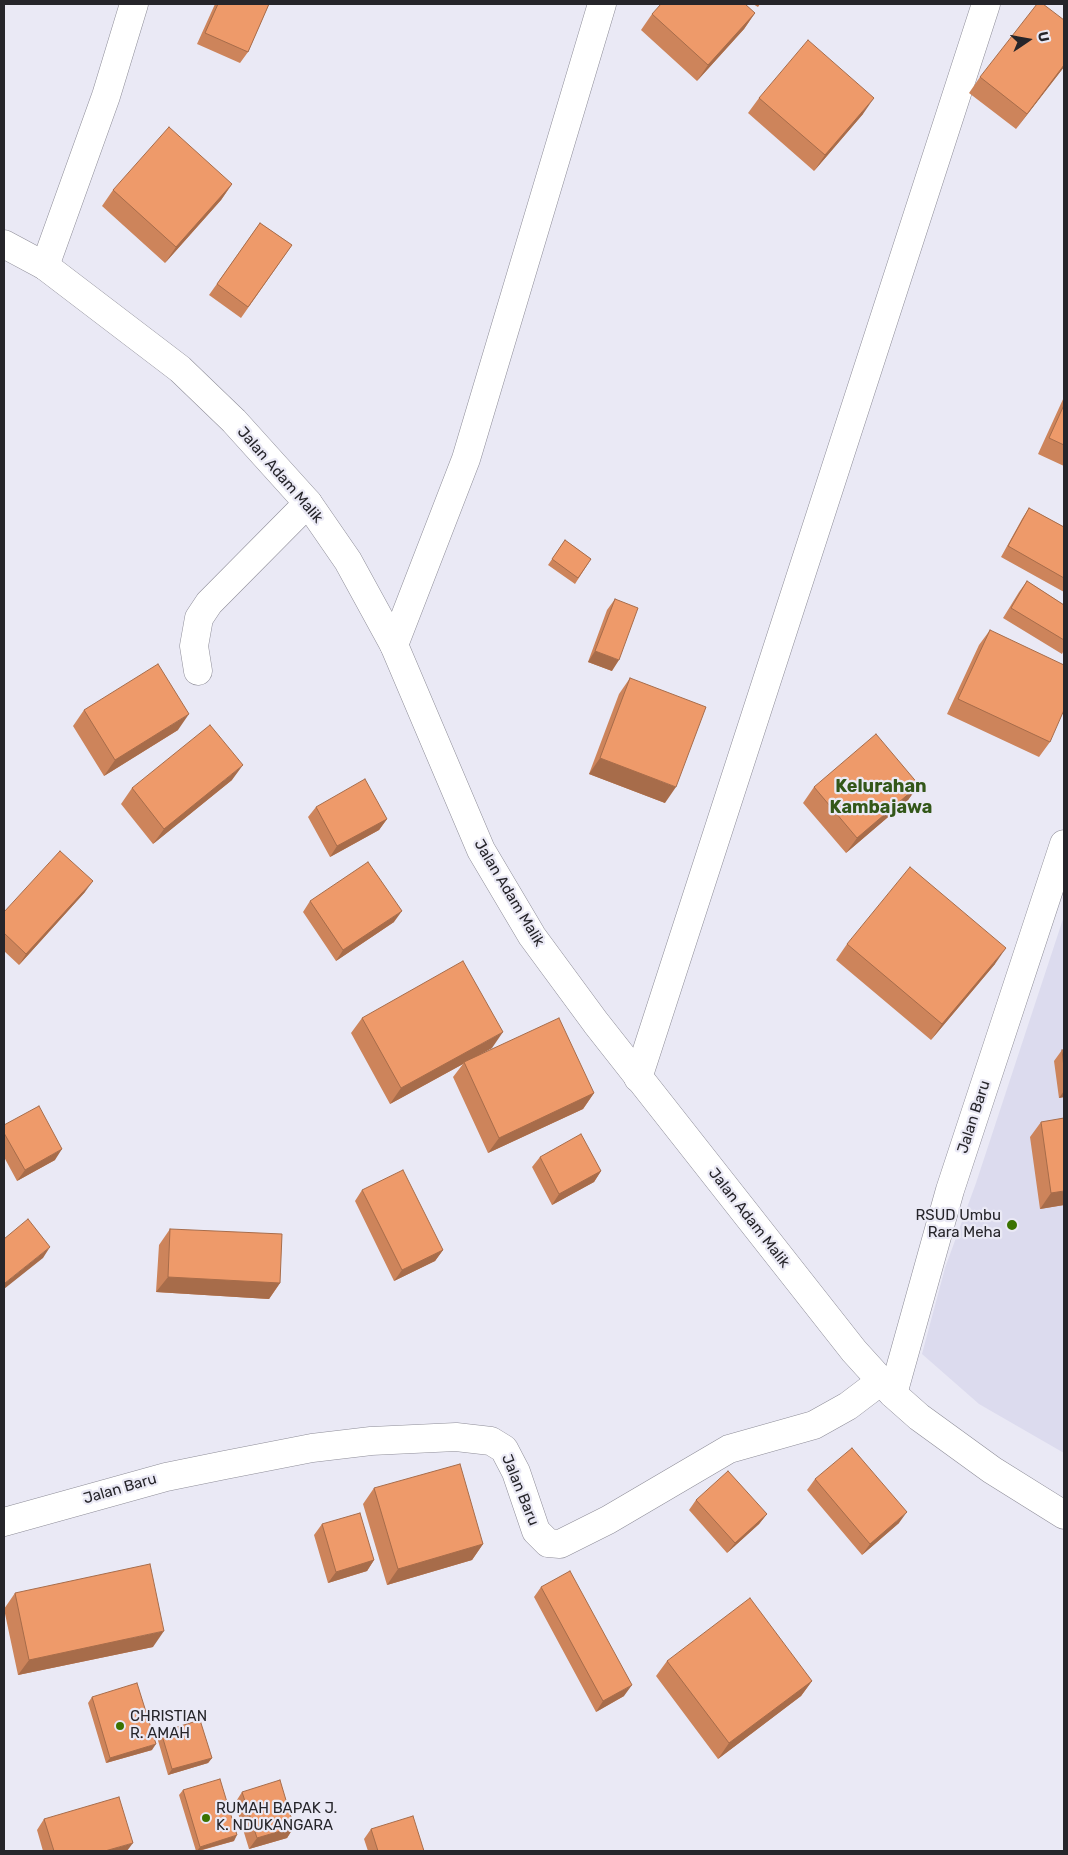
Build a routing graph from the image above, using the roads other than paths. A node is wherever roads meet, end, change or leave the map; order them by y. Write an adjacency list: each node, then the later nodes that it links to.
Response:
1 (134, 4): 5 (main road)
2 (602, 4): 7 (main road)
3 (986, 4): 10 (main road)
4 (4, 244): 5 (main road, Jalan Adam Malik)
5 (46, 266): 6 (main road, Jalan Adam Malik)
6 (308, 503): 7 (main road, Jalan Adam Malik); 8 (main road)
7 (394, 646): 10 (main road, Jalan Adam Malik)
8 (198, 671)
9 (1064, 844): 11 (main road, Jalan Baru)
10 (638, 1078): 11 (main road, Jalan Adam Malik)
11 (887, 1387): 12 (main road, Jalan Adam Malik); 13 (main road, Jalan Baru)
12 (1064, 1515)
13 (4, 1522)

